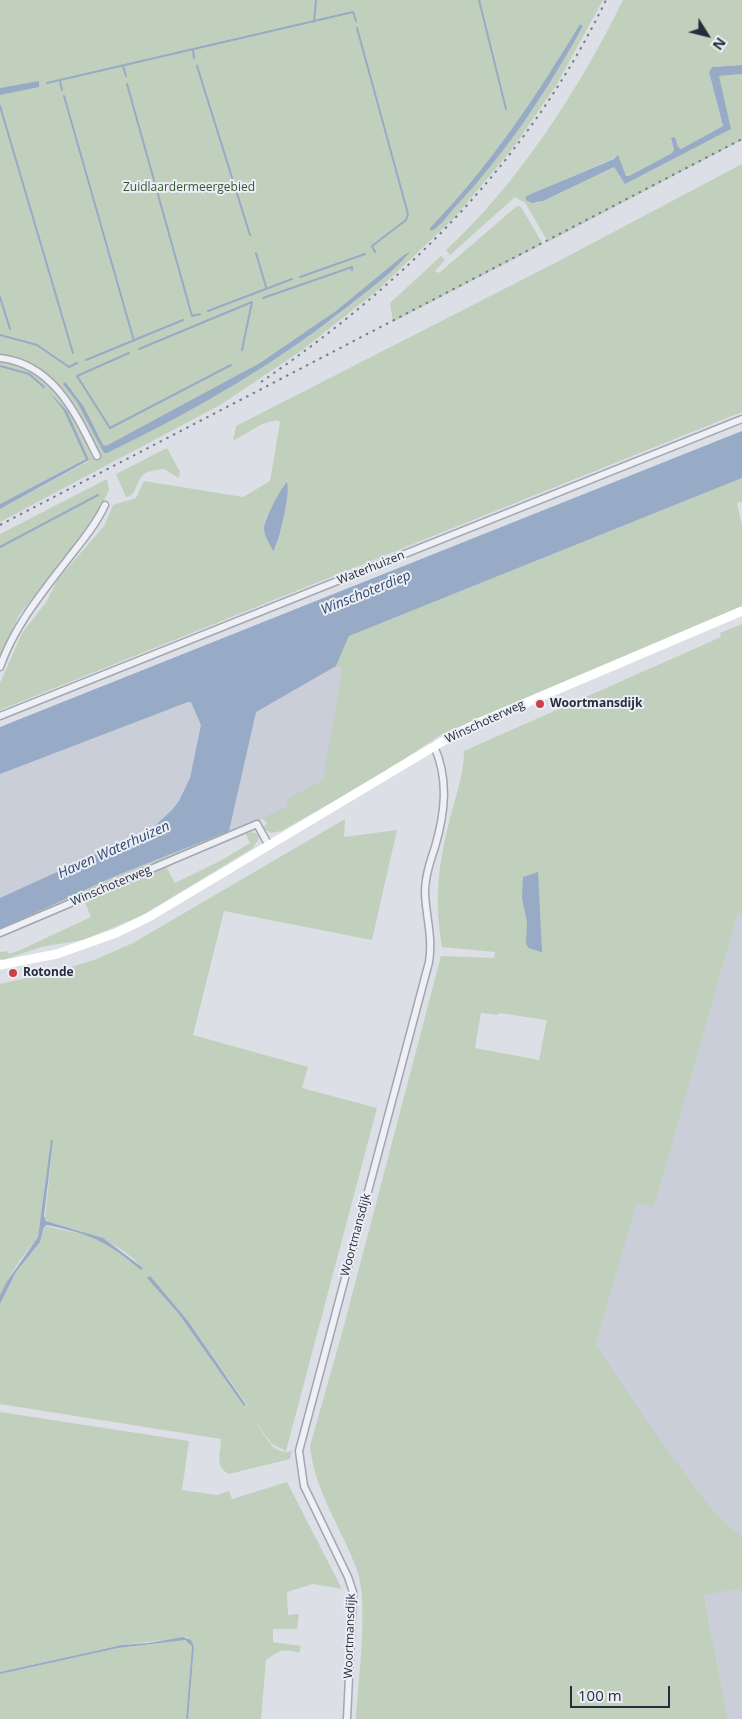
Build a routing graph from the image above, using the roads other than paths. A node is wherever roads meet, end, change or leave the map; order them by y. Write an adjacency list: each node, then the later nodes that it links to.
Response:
1 (0, 358): 3 (street)
2 (742, 419): 7 (street, Waterhuizen)
3 (97, 456)
4 (105, 505): 6 (street)
5 (742, 611): 8 (main road, Winschoterweg)
6 (0, 667)
7 (0, 716)
8 (434, 746): 9 (main road, Winschoterweg); 14 (street, Woortmansdijk)
9 (268, 844): 10 (street, Winschoterweg); 11 (main road, Winschoterweg)
10 (0, 933)
11 (35, 960): 12 (main road, Winschoterweg); 13 (main road, Winschoterweg)
12 (0, 966)
13 (0, 971)
14 (347, 1719)

